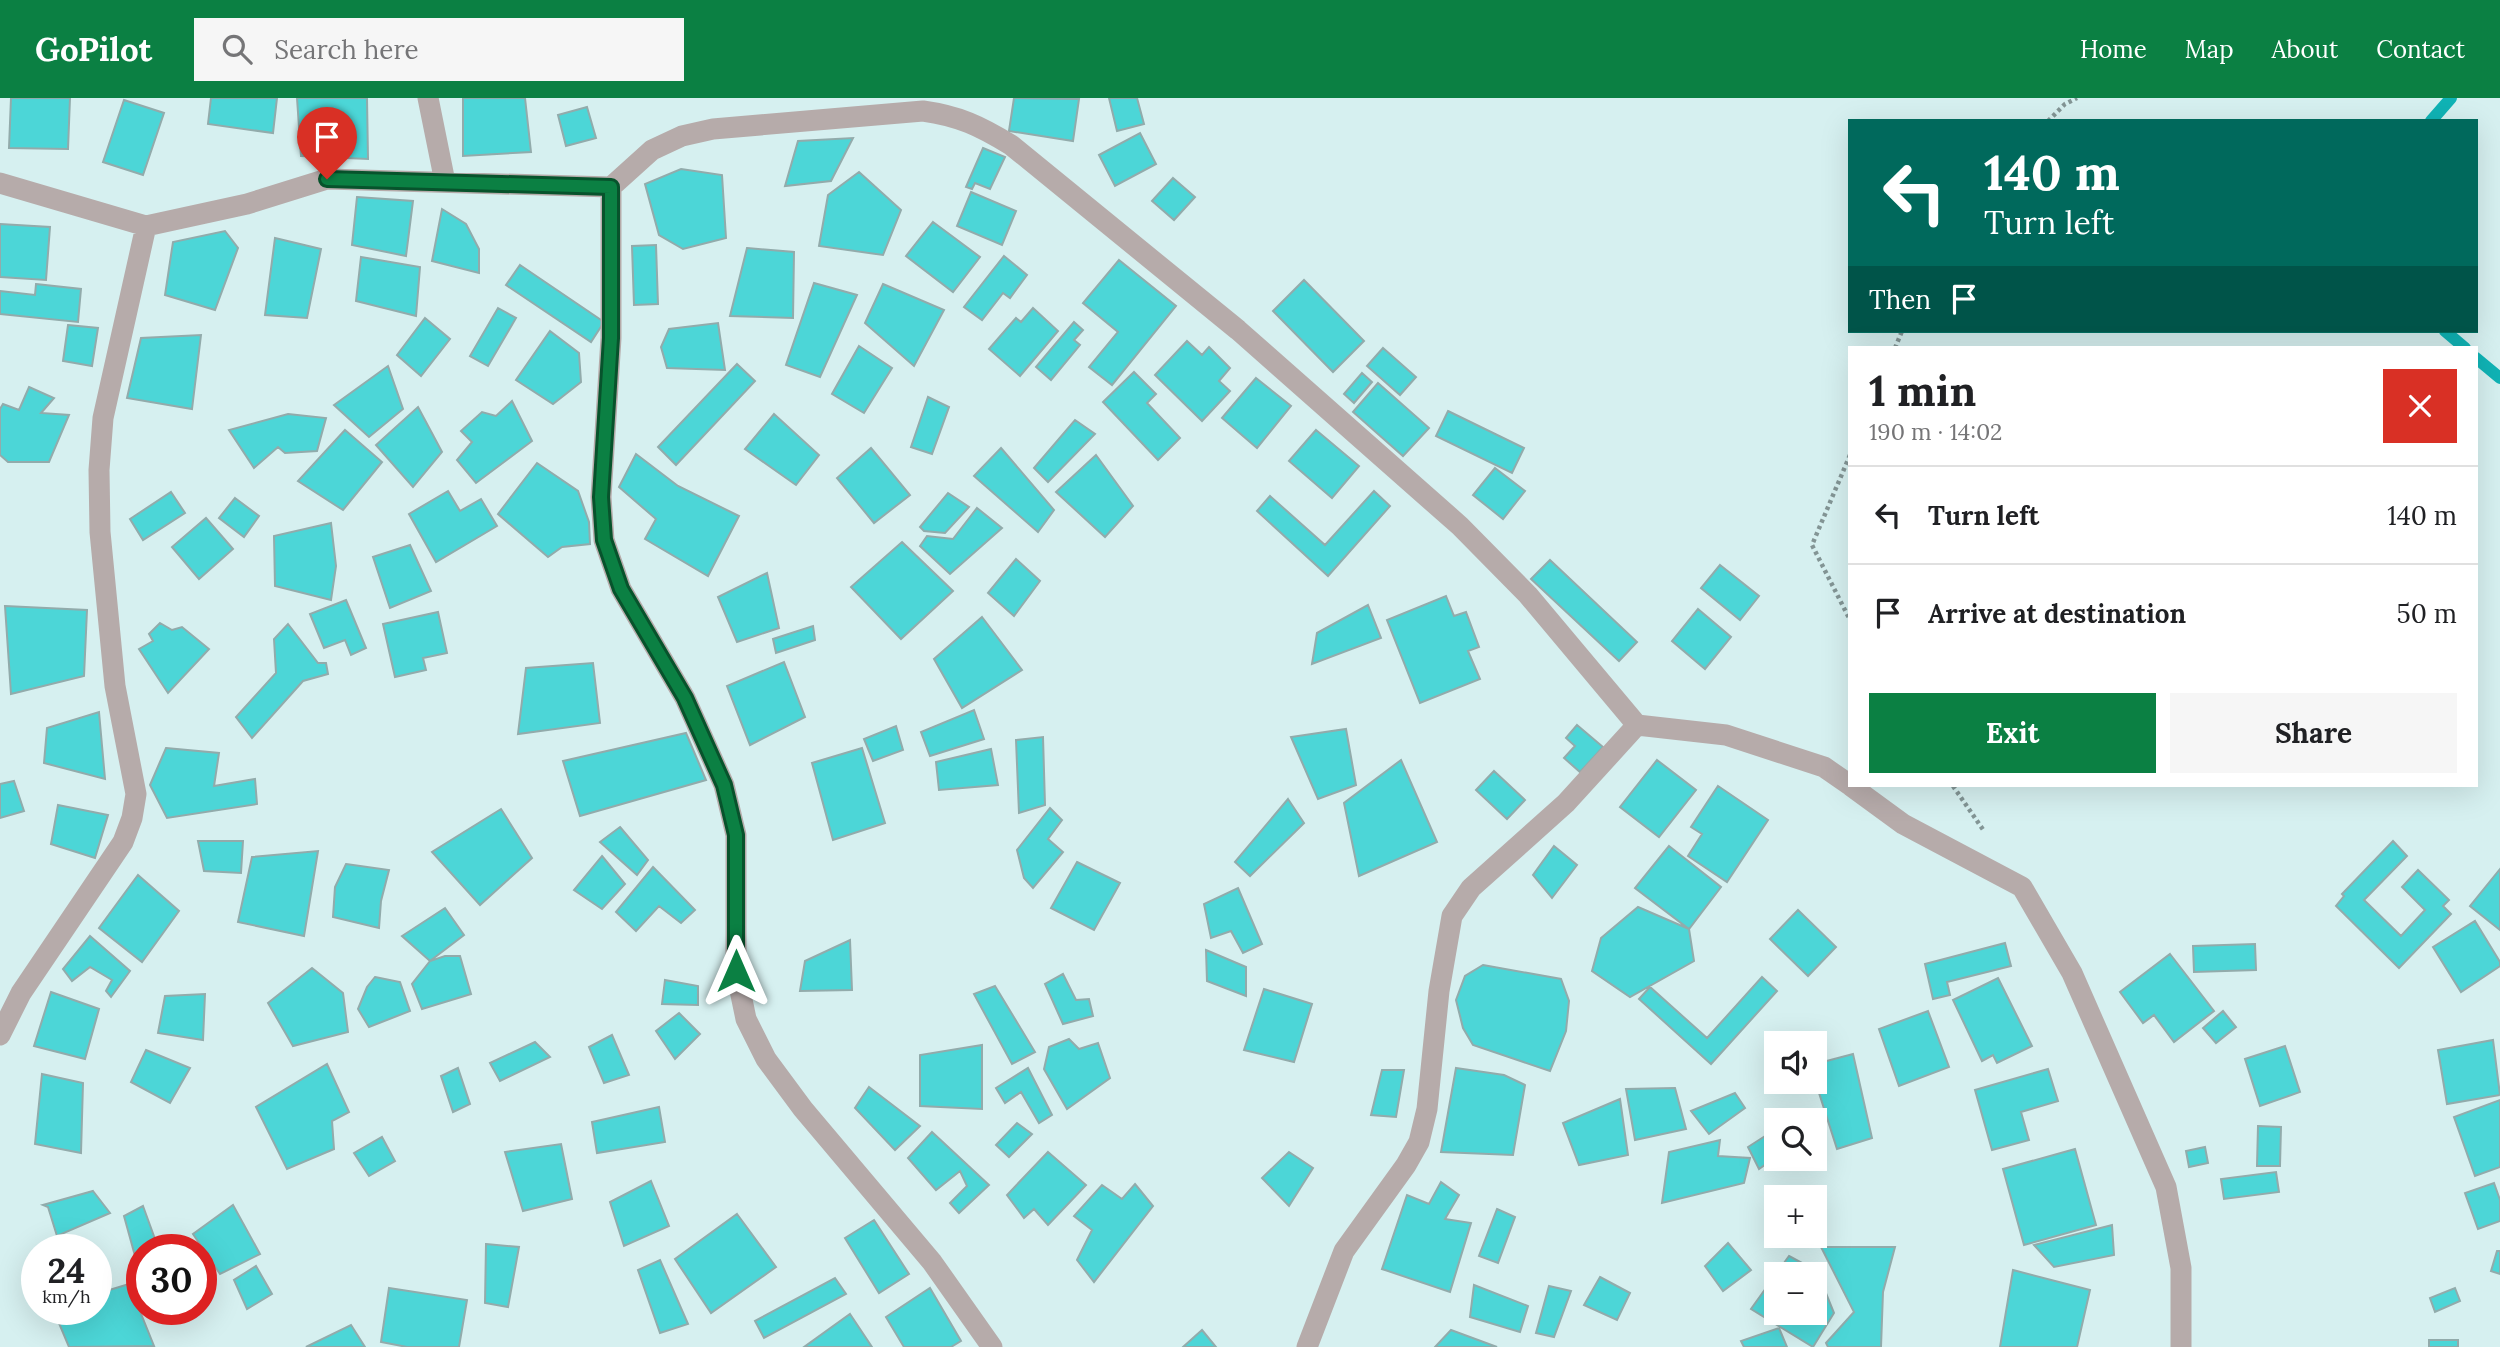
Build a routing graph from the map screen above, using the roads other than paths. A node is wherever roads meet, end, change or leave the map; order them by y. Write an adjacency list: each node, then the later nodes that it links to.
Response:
1 (428, 98): 2 (street)
2 (445, 182): 4 (street); 5 (street)
3 (0, 183): 5 (street)
4 (611, 187): 6 (street); 10 (street)
5 (146, 226): 9 (street)
6 (1637, 725): 7 (street); 11 (street)
7 (1848, 784)
8 (1853, 787): 12 (street)
9 (0, 1035)
10 (992, 1347)
11 (1307, 1347)
12 (2181, 1347)

